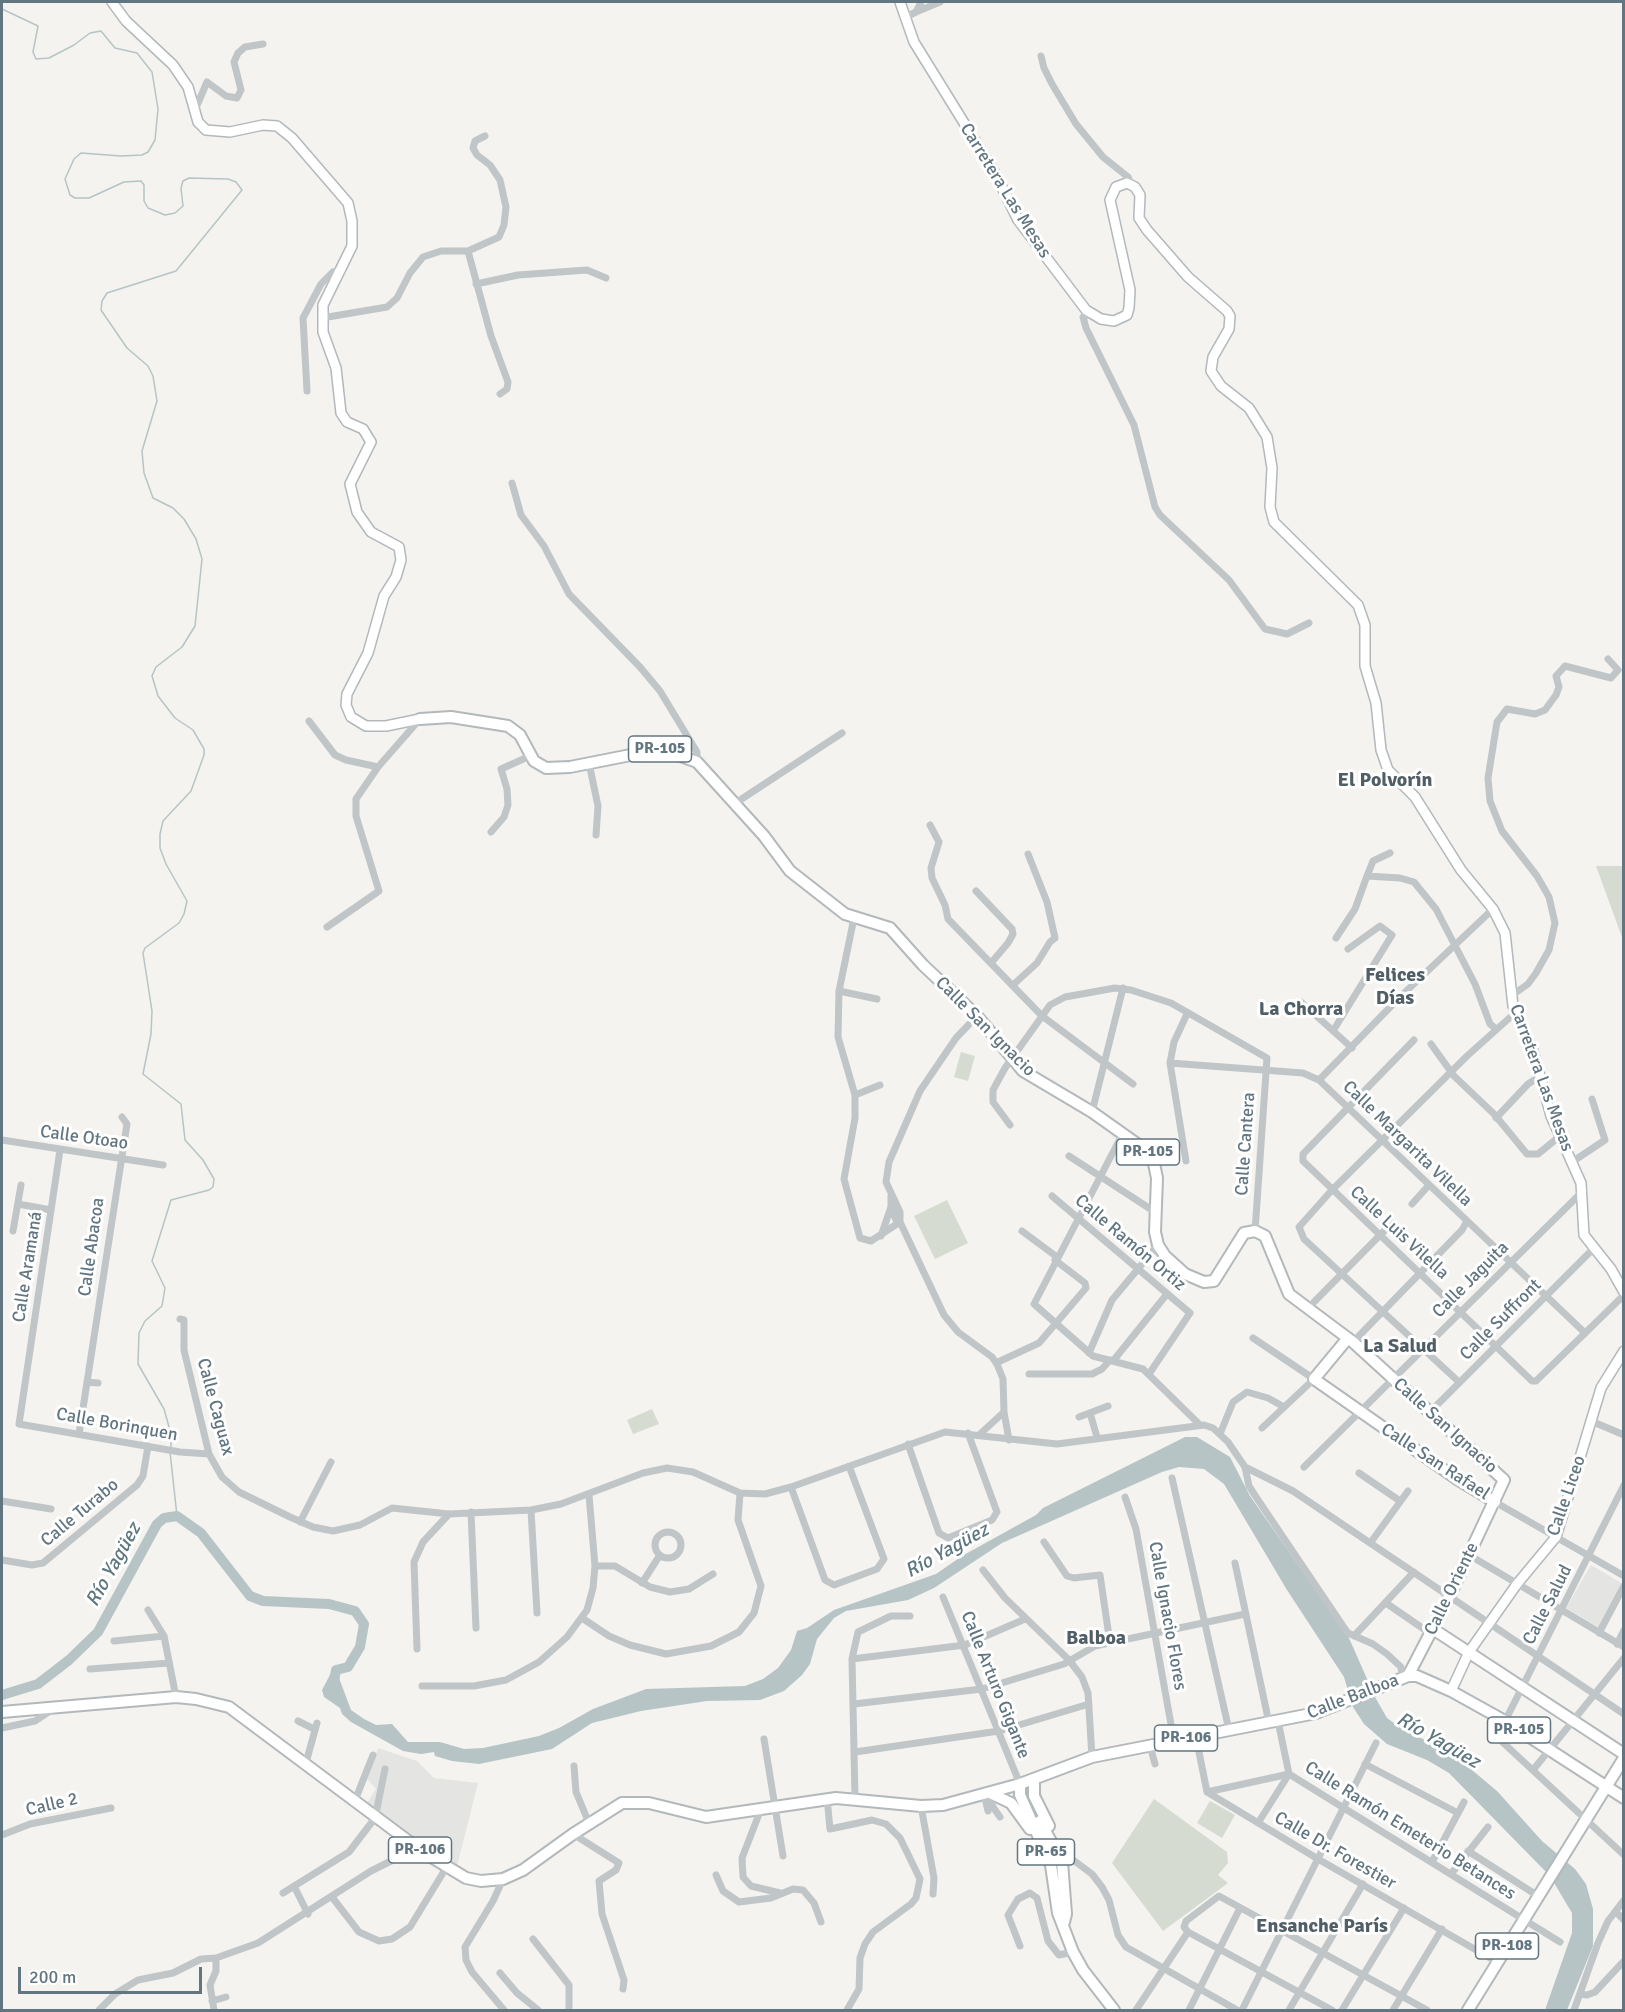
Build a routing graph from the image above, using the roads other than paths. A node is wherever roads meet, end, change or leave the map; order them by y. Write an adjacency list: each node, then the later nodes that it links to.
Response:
1 (112, 2): 9 (street)
2 (900, 2): 6 (street, Carretera Las Mesas)
3 (921, 2): 5 (street)
4 (940, 2): 5 (street)
5 (916, 12): 6 (street)
6 (904, 18): 16 (street, Carretera Las Mesas)
7 (262, 44): 9 (street)
8 (1041, 56): 11 (street)
9 (195, 110): 13 (street)
10 (485, 136): 12 (street)
11 (1131, 184): 16 (street); 38 (street, Carretera Las Mesas)
12 (468, 251): 15 (street); 17 (street)
13 (342, 270): 17 (street); 18 (street)
14 (606, 278): 15 (street)
15 (476, 284): 19 (street)
16 (1090, 314): 21 (street)
17 (322, 318): 23 (street)
18 (307, 391)
19 (500, 394)
20 (512, 483): 27 (street)
21 (1309, 623)
22 (1608, 659): 48 (street)
23 (420, 719): 26 (main road); 29 (street)
24 (309, 721): 29 (street)
25 (842, 733): 30 (street)
26 (530, 756): 28 (main road, PR-105); 32 (street)
27 (697, 762): 28 (main road, PR-105); 30 (main road, PR-105)
28 (589, 763): 33 (street)
29 (378, 767): 40 (street)
30 (734, 804): 39 (main road, PR-105)
31 (930, 825): 44 (street)
32 (491, 832)
33 (596, 835)
34 (1390, 853): 36 (street)
35 (1028, 854): 45 (street)
36 (1367, 876): 41 (street); 42 (street)
37 (976, 891): 44 (street)
38 (1493, 909): 42 (street); 48 (street, Carretera Las Mesas)
39 (854, 918): 47 (street); 53 (main road, Calle San Ignacio / PR-105)
40 (327, 927)
41 (1336, 938)
42 (1453, 945): 55 (street); 59 (street)
43 (1348, 949): 56 (street)
44 (991, 963): 45 (street)
45 (1013, 985): 54 (street)
46 (1123, 988): 52 (street); 54 (street); 61 (street)
47 (839, 991): 49 (street); 69 (street)
48 (1510, 996): 51 (street, Carretera Las Mesas)
49 (877, 999)
50 (1301, 1002): 56 (street)
51 (1515, 1013): 55 (street); 65 (street, Carretera Las Mesas)
52 (1187, 1014): 62 (street); 63 (street, Calle Cantera)
53 (977, 1016): 60 (main road, Calle San Ignacio / PR-105); 91 (street)
54 (1042, 1016): 60 (street); 61 (street)
55 (1495, 1028): 64 (street)
56 (1333, 1031): 59 (street)
57 (1414, 1040): 71 (street)
58 (1431, 1044): 64 (street)
59 (1352, 1048): 66 (street)
60 (1013, 1060): 72 (main road, Calle San Ignacio / PR-105); 75 (street)
61 (1103, 1063): 67 (street); 72 (street)
62 (1170, 1063): 63 (street, Calle Margarita Vilella); 83 (street)
63 (1266, 1071): 66 (street, Calle Margarita Vilella); 104 (street, Calle Cantera)
64 (1452, 1072): 74 (street); 79 (street)
65 (1539, 1077): 74 (street); 77 (street, Carretera Las Mesas)
66 (1319, 1080): 71 (street, Calle Margarita Vilella)
67 (1133, 1084)
68 (880, 1085): 69 (street)
69 (855, 1095): 106 (street)
70 (1592, 1100): 84 (street)
71 (1347, 1108): 79 (street, Calle Margarita Vilella); 89 (street, Calle Luis Vilella)
72 (1092, 1112): 76 (main road, Calle San Ignacio / PR-105)
73 (122, 1117): 82 (street, Calle Abacoa)
74 (1496, 1118): 77 (street)
75 (1010, 1125)
76 (1124, 1133): 86 (street); 97 (main road, Calle San Ignacio / PR-105)
77 (1560, 1136): 84 (street, Carretera Las Mesas)
78 (2, 1140): 80 (street, Calle Otoao)
79 (1381, 1142): 88 (street, Calle Margarita Vilella); 89 (street)
80 (60, 1150): 82 (street, Calle Otoao); 96 (street, Calle Aramaná)
81 (1069, 1156): 86 (street)
82 (120, 1158): 85 (street, Calle Otoao); 135 (street, Calle Abacoa)
83 (1186, 1161)
84 (1572, 1162): 90 (street, Carretera Las Mesas)
85 (163, 1165)
86 (1101, 1176): 97 (street); 98 (street)
87 (21, 1185): 93 (street)
88 (1429, 1185): 94 (street); 99 (street, Calle Margarita Vilella)
89 (1332, 1190): 105 (street, Calle Luis Vilella); 113 (street)
90 (1583, 1191): 108 (street, Carretera Las Mesas); 110 (street, Calle Jaguita)
91 (891, 1196): 95 (street); 100 (street)
92 (1052, 1196): 98 (street, Calle Ramón Ortiz)
93 (18, 1204): 96 (street); 102 (street)
94 (1412, 1204)
95 (891, 1208): 100 (street); 106 (street)
96 (51, 1210): 147 (street, Calle Aramaná)
97 (1155, 1212): 107 (main road, Calle San Ignacio / PR-105)
98 (1078, 1218): 109 (street); 111 (street, Calle Ramón Ortiz)
99 (1467, 1221): 110 (street, Calle Margarita Vilella); 112 (street)
100 (900, 1222): 106 (street); 130 (street)
101 (1392, 1222): 105 (street)
102 (13, 1231)
103 (1022, 1231): 109 (street)
104 (1255, 1231): 107 (main road); 124 (main road, Calle San Ignacio)
105 (1380, 1235): 112 (street, Calle Luis Vilella); 113 (street)
106 (881, 1236)
107 (1158, 1245): 111 (street)
108 (1593, 1249): 115 (street, Carretera Las Mesas); 116 (street, Calle Suffront)
109 (1056, 1259): 121 (street); 121 (street)
110 (1511, 1262): 116 (street, Calle Margarita Vilella); 119 (street, Calle Jaguita)
111 (1137, 1269): 114 (street, Calle Ramón Ortiz); 128 (street)
112 (1420, 1273): 118 (street); 119 (street, Calle Luis Vilella)
113 (1341, 1274): 117 (street); 118 (street)
114 (1167, 1294): 129 (street); 132 (street, Calle Ramón Ortiz)
115 (1623, 1294): 122 (street)
116 (1546, 1297): 122 (street, Calle Margarita Vilella); 125 (street, Calle Suffront)
117 (1314, 1302)
118 (1381, 1312): 124 (street); 126 (street)
119 (1461, 1312): 125 (street, Calle Luis Vilella); 126 (street, Calle Jaguita)
120 (180, 1319): 158 (street, Calle Caguax)
121 (1056, 1325): 128 (street); 130 (street)
122 (1584, 1332): 125 (street, Calle Luis Vilella)
123 (1253, 1338): 133 (street, Calle San Rafael)
124 (1351, 1340): 133 (main road); 134 (main road, Calle San Ignacio)
125 (1496, 1345): 136 (street, Calle Suffront)
126 (1423, 1349): 134 (street, Calle Jaguita); 136 (street)
127 (1623, 1351): 145 (street, Calle Liceo)
128 (1089, 1353): 129 (street)
129 (1112, 1361): 131 (street); 132 (street)
130 (996, 1363): 140 (street)
131 (1029, 1374)
132 (1149, 1374): 146 (street)
133 (1314, 1379): 139 (street); 141 (main road, Calle San Rafael)
134 (1394, 1379): 141 (street, Calle Jaguita); 142 (main road, Calle San Ignacio)
135 (87, 1382): 137 (street); 150 (street, Calle Abacoa)
136 (1459, 1382): 142 (street, Calle Suffront)
137 (98, 1383)
138 (1108, 1406): 143 (street)
139 (1284, 1407): 148 (street); 151 (street)
140 (1004, 1412): 152 (street); 155 (street)
141 (1360, 1412): 162 (street, Calle Jaguita); 173 (main road, Calle San Rafael)
142 (1430, 1412): 173 (main road, Calle San Ignacio)
143 (1090, 1413): 144 (street); 154 (street)
144 (1079, 1417)
145 (1591, 1421): 153 (street); 179 (street, Calle Liceo)
146 (1198, 1423): 151 (street); 154 (street)
147 (19, 1424): 150 (street, Calle Borinquen)
148 (1262, 1428)
149 (969, 1433): 152 (street); 156 (street); 156 (street)
150 (79, 1434): 157 (street, Calle Borinquen)
151 (1220, 1434): 161 (street)
152 (979, 1435): 155 (street)
153 (1623, 1435)
154 (1097, 1437): 155 (street)
155 (1009, 1440)
156 (908, 1444): 160 (street)
157 (148, 1446): 158 (street, Calle Borinquen); 185 (street, Calle Turabo)
158 (209, 1454): 178 (street, Calle Caguax)
159 (331, 1462): 178 (street)
160 (849, 1466): 166 (street); 166 (street)
161 (1245, 1467): 181 (street); 213 (street)
162 (1304, 1467)
163 (1359, 1473): 172 (street)
164 (1172, 1478): 205 (street)
165 (1623, 1485): 184 (street, Calle Salud)
166 (792, 1487): 168 (street)
167 (1407, 1491): 172 (street)
168 (740, 1493): 169 (street); 203 (street)
169 (589, 1494): 175 (street, Calle Caguax); 187 (street)
170 (1125, 1497): 211 (street, Calle Ignacio Flores)
171 (2, 1501): 174 (street, Calle Turabo)
172 (1400, 1501): 181 (street)
173 (1495, 1502): 179 (street, Calle San Rafael); 183 (main road, Calle Oriente)
174 (51, 1509)
175 (531, 1510): 176 (street, Calle Caguax); 200 (street)
176 (471, 1512): 177 (street, Calle Caguax); 207 (street)
177 (449, 1514): 178 (street, Calle Caguax); 218 (street)
178 (300, 1522)
179 (1556, 1537): 184 (street, Calle San Rafael); 193 (street, Calle Liceo)
180 (1044, 1542): 215 (street)
181 (1371, 1542): 189 (street)
182 (660, 1555): 192 (street)
183 (1469, 1555): 193 (street); 195 (main road, Calle Oriente)
184 (1588, 1556): 191 (street, Calle San Rafael); 199 (street, Calle Salud)
185 (2, 1560)
186 (1236, 1563): 201 (street, Calle Ramón Emeterio Betances)
187 (596, 1566): 192 (street); 203 (street)
188 (983, 1570): 204 (street)
189 (1414, 1572): 195 (street); 197 (street)
190 (713, 1574): 192 (street)
191 (1623, 1576)
192 (642, 1583)
193 (1517, 1584): 199 (street); 206 (street, Calle Liceo)
194 (1623, 1586): 210 (street)
195 (1450, 1596): 206 (street); 209 (main road, Calle Oriente)
196 (943, 1597): 216 (street, Calle Arturo Gigante)
197 (1386, 1603): 209 (street); 213 (street)
198 (148, 1610): 212 (street)
199 (1562, 1610): 210 (street); 220 (street, Calle Salud)
200 (537, 1613)
201 (1245, 1614): 205 (street); 241 (street, Calle Ramón Emeterio Betances)
202 (910, 1616): 222 (street)
203 (582, 1618): 227 (street)
204 (1025, 1619): 216 (street); 223 (street)
205 (1204, 1623): 211 (street); 244 (street)
206 (1489, 1624): 219 (street, Calle Liceo); 220 (street)
207 (476, 1628)
208 (1623, 1630): 217 (street)
209 (1432, 1632): 219 (main road, PR-105); 226 (main road, Calle Oriente)
210 (1599, 1633): 217 (street)
211 (1154, 1635): 215 (street); 247 (street, Calle Ignacio Flores)
212 (164, 1636): 214 (street); 224 (street)
213 (1354, 1636): 226 (street)
214 (114, 1641)
215 (1110, 1643): 223 (street)
216 (965, 1645): 222 (street); 229 (street, Calle Arturo Gigante)
217 (1620, 1645)
218 (417, 1649)
219 (1469, 1652): 228 (main road, PR-105); 230 (street, Calle Liceo)
220 (1539, 1656): 228 (street, Calle Salud); 231 (street)
221 (1623, 1658): 231 (street)
222 (852, 1659): 233 (street)
223 (1069, 1660): 229 (street); 234 (street)
224 (169, 1663): 225 (street); 232 (street)
225 (90, 1669)
226 (1405, 1677): 230 (main road, PR-105); 241 (main road, Calle Balboa / PR-106)
227 (422, 1686)
228 (1522, 1688): 239 (street, Calle Salud); 240 (main road, PR-105)
229 (982, 1689): 233 (street); 243 (street, Calle Arturo Gigante)
230 (1451, 1691): 239 (main road, PR-105)
231 (1595, 1694): 237 (street); 240 (street)
232 (176, 1697): 235 (main road, PR-106); 257 (main road, PR-106)
233 (854, 1704): 251 (street)
234 (1089, 1704): 243 (street); 254 (street)
235 (53, 1709): 236 (main road, PR-106); 242 (street)
236 (2, 1712)
237 (1623, 1714)
238 (298, 1721): 257 (street)
239 (1505, 1721): 250 (main road, PR-105); 260 (street, Calle Salud)
240 (1574, 1721): 250 (street); 253 (main road, PR-105)
241 (1274, 1722): 244 (main road, Calle Balboa / PR-106); 261 (street, Calle Ramón Emeterio Betances)
242 (2, 1728)
243 (999, 1731): 251 (street); 264 (street, Calle Arturo Gigante)
244 (1229, 1731): 245 (main road, Calle Balboa / PR-106)
245 (1196, 1737): 247 (main road, Calle Balboa / PR-106); 265 (street)
246 (764, 1739): 272 (street)
247 (1174, 1741): 249 (main road, Calle Balboa / PR-106)
248 (1376, 1743): 256 (street)
249 (1150, 1746): 254 (main road, Calle Balboa / PR-106); 255 (street)
250 (1551, 1750): 260 (street); 263 (main road, PR-105)
251 (855, 1752): 268 (street)
252 (373, 1755): 271 (street)
253 (1623, 1756): 263 (main road, PR-108)
254 (1092, 1757): 262 (main road, Calle Balboa / PR-106)
255 (1155, 1764)
256 (1365, 1764): 274 (street); 278 (street)
257 (305, 1766): 271 (main road, PR-106)
258 (574, 1766): 282 (street)
259 (385, 1769): 280 (street)
260 (1533, 1770): 281 (street)
261 (1289, 1774): 265 (street); 274 (street, Calle Ramón Emeterio Betances); 283 (street)
262 (1034, 1779): 264 (main road, Calle Balboa / PR-106); 288 (main road)
263 (1606, 1786): 269 (main road, PR-105); 281 (main road, PR-108)
264 (1023, 1789): 266 (main road, PR-106); 287 (main road, PR-65); 288 (main road, PR-65)
265 (1208, 1792): 283 (street, Calle Dr. Forestier)
266 (987, 1793): 273 (main road, PR-106); 277 (street); 279 (street); 287 (main road)
267 (827, 1798): 268 (main road, PR-106); 272 (main road, PR-106); 343 (street)
268 (855, 1798): 273 (main road, PR-106)
269 (1623, 1798)
270 (1464, 1802): 278 (street)
271 (354, 1803): 280 (main road, PR-106)
272 (777, 1804): 276 (main road, PR-106); 292 (street)
273 (921, 1806): 303 (street)
274 (1344, 1807): 293 (street); 294 (street, Calle Ramón Emeterio Betances)
275 (111, 1808): 286 (street, Calle 2)
276 (761, 1808): 282 (main road, PR-106); 302 (street)
277 (988, 1811)
278 (1458, 1813): 294 (street)
279 (1000, 1817)
280 (375, 1818): 290 (main road, PR-106); 300 (street)
281 (1586, 1819): 291 (street); 304 (main road, PR-108)
282 (589, 1823): 285 (main road, PR-106)
283 (1258, 1823): 293 (street, Calle Dr. Forestier)
284 (1488, 1827): 289 (street)
285 (573, 1834): 298 (main road, PR-106); 331 (street)
286 (2, 1835)
287 (1042, 1841): 314 (main road, PR-65)
288 (1054, 1846): 314 (main road, PR-65); 327 (street)
289 (1468, 1851): 296 (street); 304 (street)
290 (423, 1852): 295 (main road, PR-106); 305 (street)
291 (1623, 1855)
292 (783, 1856)
293 (1318, 1859): 299 (street, Calle Dr. Forestier); 316 (street)
294 (1432, 1862): 296 (street, Calle Ramón Emeterio Betances)
295 (446, 1868): 298 (main road, PR-106); 305 (street)
296 (1451, 1874): 311 (street, Calle Ramón Emeterio Betances)
297 (716, 1875): 302 (street)
298 (503, 1878): 340 (street)
299 (1363, 1884): 308 (street, Calle Dr. Forestier); 323 (street)
300 (294, 1886): 301 (street); 310 (street)
301 (283, 1893)
302 (780, 1893): 313 (street)
303 (933, 1894)
304 (1538, 1896): 311 (main road, PR-108)
305 (332, 1897): 310 (street)
306 (1623, 1900): 309 (street)
307 (1240, 1908): 316 (street); 317 (street); 321 (street)
308 (1404, 1908): 315 (street, Calle Dr. Forestier); 330 (street)
309 (1616, 1912): 312 (street); 334 (street)
310 (308, 1914): 324 (street)
311 (1524, 1919): 319 (street, Calle Ramón Emeterio Betances); 326 (main road, PR-108)
312 (1623, 1920)
313 (821, 1922)
314 (1064, 1922): 322 (main road, PR-65)
315 (1442, 1929): 326 (street, Calle Dr. Forestier); 335 (street)
316 (1282, 1931): 323 (street); 328 (street)
317 (1188, 1932): 321 (street); 327 (street)
318 (533, 1940): 342 (street)
319 (1560, 1942)
320 (1020, 1946): 322 (street)
321 (1221, 1949): 328 (street); 332 (street)
322 (1073, 1952): 344 (main road, PR-65)
323 (1323, 1953): 330 (street); 333 (street)
324 (216, 1958): 337 (street); 338 (street)
325 (1623, 1961): 334 (street)
326 (1497, 1962): 354 (main road, PR-108)
327 (1163, 1969): 332 (street); 345 (street)
328 (1263, 1972): 333 (street); 348 (street)
329 (500, 1973): 341 (street)
330 (1363, 1975): 335 (street); 351 (street)
331 (623, 1989)
332 (1199, 1989): 346 (street); 347 (street)
333 (1300, 1992): 349 (street); 350 (street)
334 (1580, 1994): 355 (street)
335 (1401, 1996): 352 (street); 353 (street)
336 (226, 1997): 337 (street)
337 (212, 2001): 339 (street)
338 (99, 2010)
339 (214, 2010)
340 (504, 2010)
341 (538, 2010)
342 (568, 2010)
343 (848, 2010)
344 (1114, 2010)
345 (1136, 2010)
346 (1189, 2010)
347 (1237, 2010)
348 (1242, 2010)
349 (1289, 2010)
350 (1332, 2010)
351 (1342, 2010)
352 (1393, 2010)
353 (1427, 2010)
354 (1468, 2010)
355 (1574, 2010)

